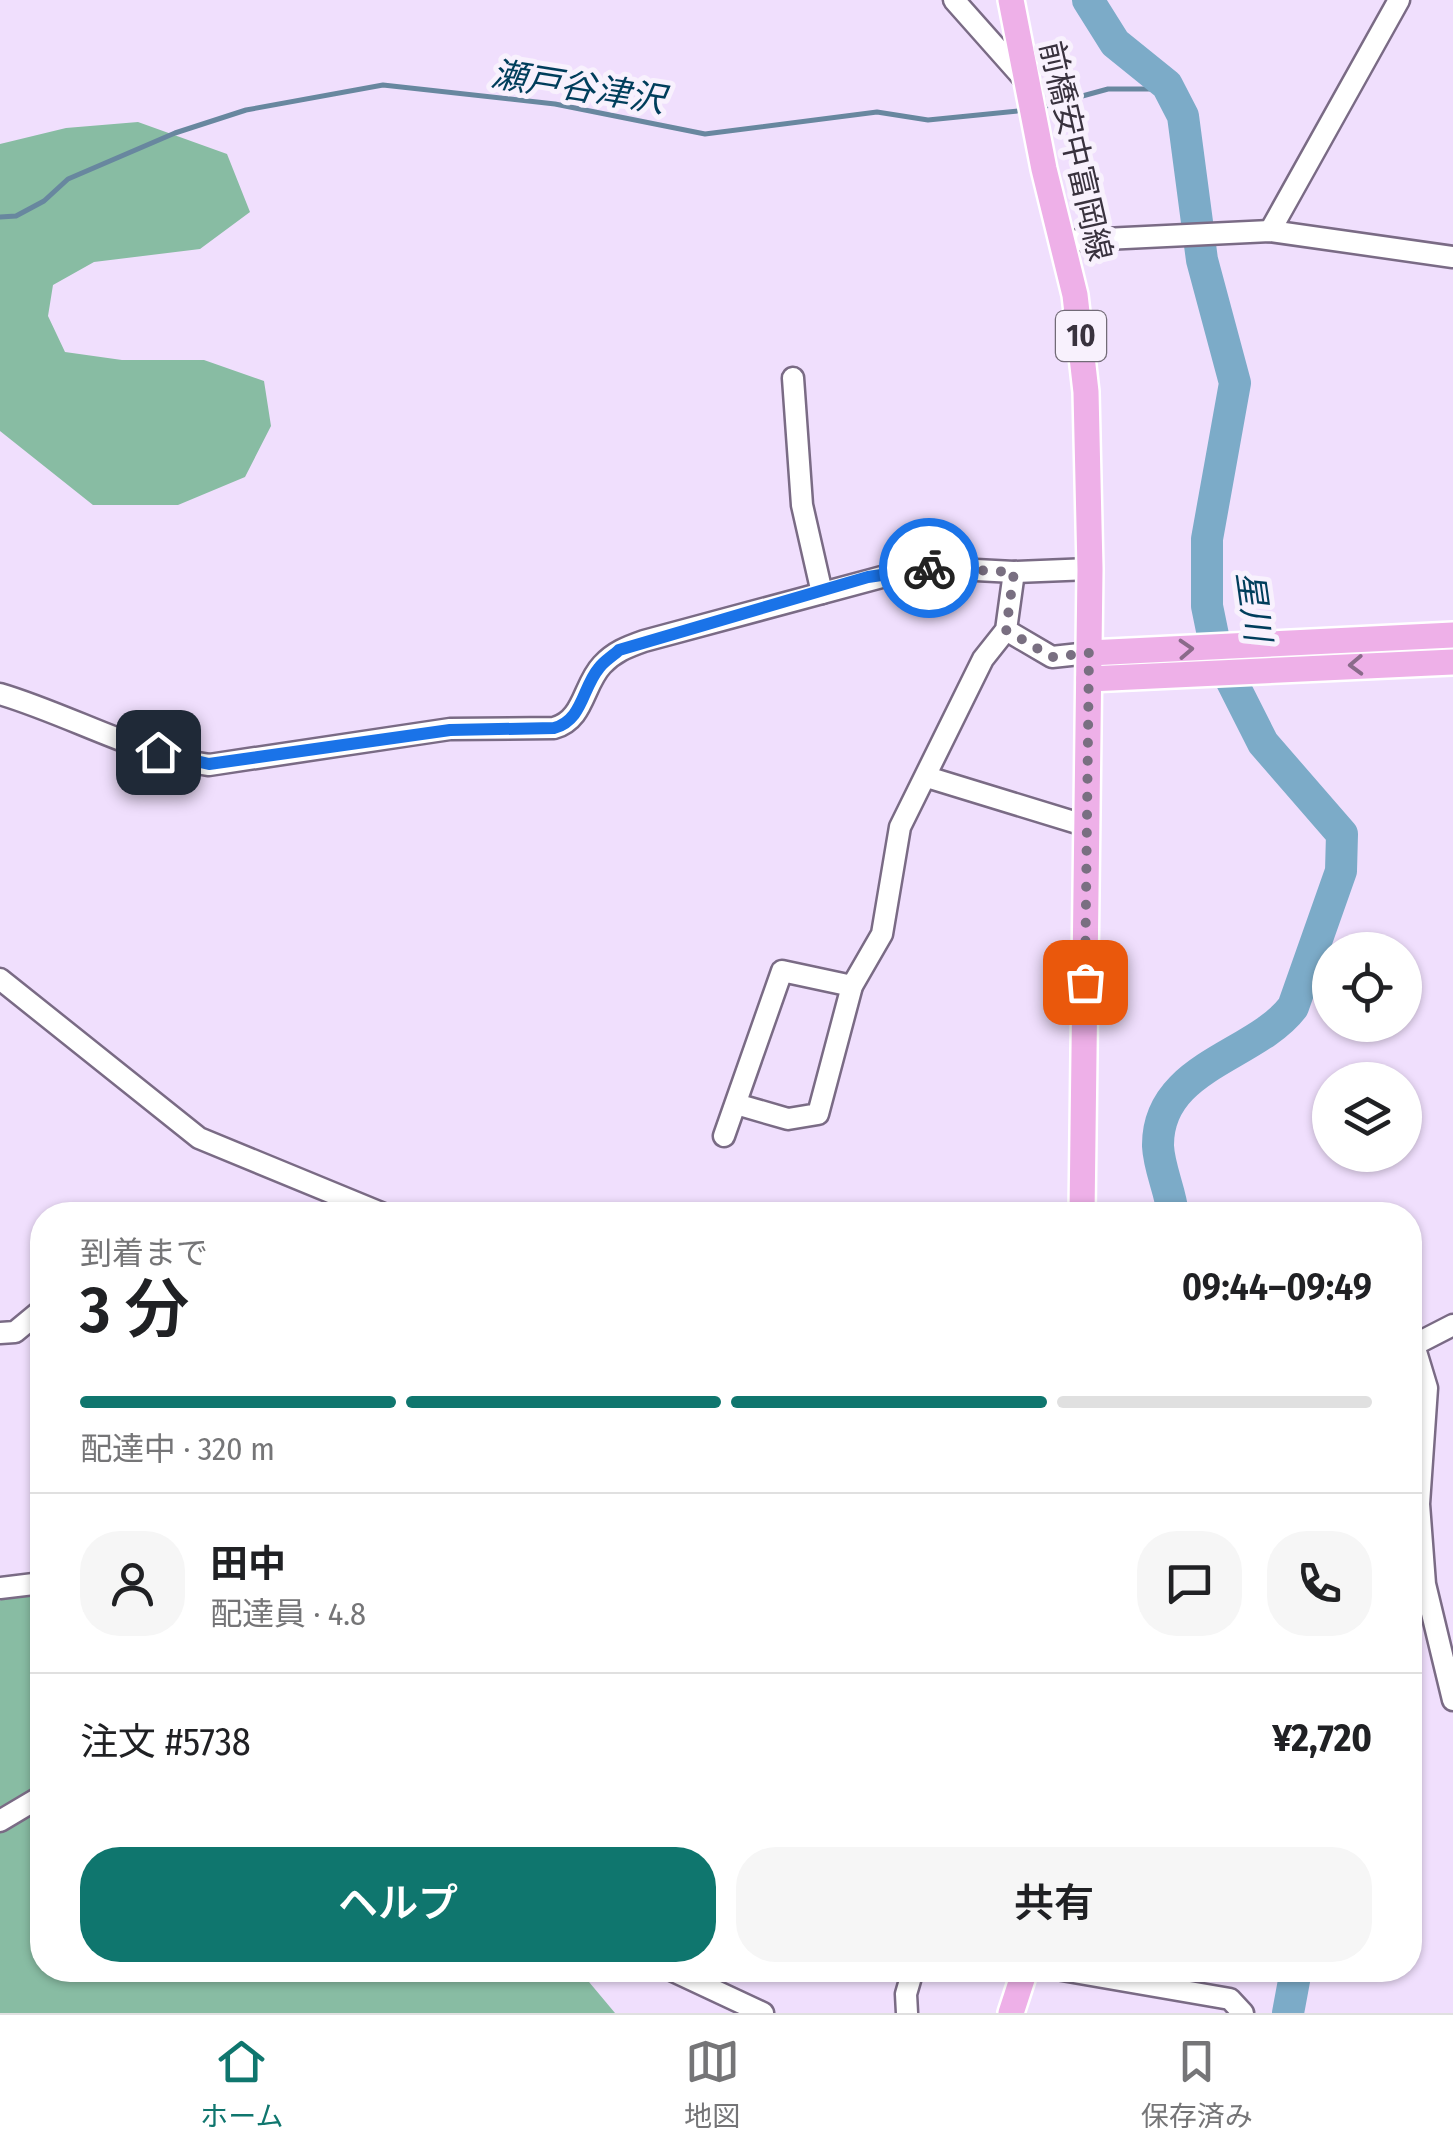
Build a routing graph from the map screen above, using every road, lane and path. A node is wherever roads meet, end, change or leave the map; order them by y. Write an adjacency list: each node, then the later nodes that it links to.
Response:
1 (954, 0): 4 (street)
2 (1011, 0): 4 (main road, 前橋安中富岡線 / 10)
3 (1400, 0): 5 (street)
4 (1025, 80): 6 (main road, 前橋安中富岡線 / 10)
5 (1270, 232): 6 (street); 7 (street)
6 (1063, 241): 9 (main road, 前橋安中富岡線 / 10)
7 (1453, 257)
8 (792, 378): 11 (street)
9 (1090, 569): 10 (street); 15 (main road, 前橋安中富岡線 / 10)
10 (1014, 572): 11 (street); 12 (street)
11 (822, 593): 16 (street)
12 (1006, 630): 15 (street); 17 (street)
13 (1453, 635): 15 (main road, one-way to 13)
14 (1453, 662): 15 (main road, one-way to 15)
15 (1089, 666): 18 (main road, 前橋安中富岡線 / 10)
16 (0, 694)
17 (927, 777): 18 (street); 20 (street)
18 (1087, 826): 24 (main road, 前橋安中富岡線 / 10)
19 (0, 979): 23 (street)
20 (852, 986): 21 (street); 21 (street)
21 (736, 1104): 22 (street)
22 (724, 1136)
23 (354, 1202)
24 (1082, 1202)
25 (30, 1320): 27 (street)
26 (1453, 1325): 28 (street)
27 (0, 1332)
28 (1422, 1341)
29 (1422, 1374): 30 (street)
30 (1422, 1460)
31 (1422, 1538): 34 (street)
32 (30, 1584): 33 (street)
33 (0, 1588)
34 (1453, 1700)
35 (30, 1803): 36 (street)
36 (0, 1821)
37 (696, 1982): 41 (street)
38 (910, 1982): 42 (street)
39 (1021, 1982): 43 (main road)
40 (1129, 1982): 44 (street)
41 (762, 2013)
42 (907, 2013)
43 (1011, 2013)
44 (1242, 2013)

